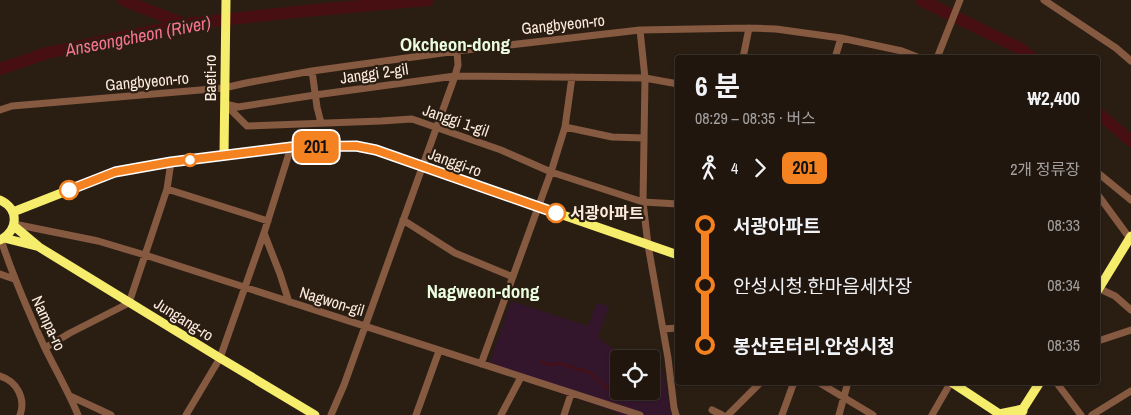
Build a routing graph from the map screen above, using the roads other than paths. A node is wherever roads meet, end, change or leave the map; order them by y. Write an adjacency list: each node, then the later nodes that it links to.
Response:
1 (226, 0): 18 (main road, Baeti-ro)
2 (960, 0): 11 (street)
3 (1044, 0): 12 (street)
4 (749, 28): 5 (street, Gangbyeon-ro); 6 (street, Gangbyeon-ro); 8 (street)
5 (640, 30): 7 (street, Gangbyeon-ro); 16 (street)
6 (840, 38): 9 (street); 10 (street, Gangbyeon-ro)
7 (458, 51): 13 (street, Gangbyeon-ro); 14 (street)
8 (744, 55)
9 (836, 55)
10 (912, 55)
11 (939, 55)
12 (1131, 60)
13 (312, 71): 18 (street, Gangbyeon-ro); 19 (street)
14 (456, 76): 15 (street, Janggi 2-gil); 19 (street, Janggi 2-gil); 24 (street)
15 (572, 77): 16 (street, Janggi 2-gil); 23 (street)
16 (645, 78): 17 (street, Janggi 2-gil); 25 (street)
17 (675, 83)
18 (225, 86): 20 (main road, Baeti-ro); 21 (street, Gangbyeon-ro)
19 (315, 95): 20 (street, Janggi 2-gil); 22 (street)
20 (225, 104): 22 (street, Janggi 1-gil); 27 (main road, Baeti-ro)
21 (0, 110)
22 (321, 123): 24 (street, Janggi 1-gil)
23 (565, 127): 25 (street); 30 (street)
24 (437, 128): 29 (street); 30 (street, Janggi 1-gil)
25 (644, 138): 36 (street)
26 (291, 147): 27 (main road, Janggi-ro); 29 (main road, Janggi-ro); 41 (street)
27 (224, 155): 28 (main road, Janggi-ro)
28 (171, 162): 32 (street); 39 (main road, Janggi-ro)
29 (422, 166): 38 (main road, Janggi-ro); 40 (street)
30 (551, 172): 36 (street, Janggi 1-gil); 38 (street)
31 (1100, 175): 35 (street)
32 (167, 189): 41 (street); 49 (street)
33 (1100, 198): 44 (street)
34 (0, 200): 39 (main road)
35 (1131, 200)
36 (643, 202): 37 (street, Janggi 1-gil); 46 (street)
37 (675, 204)
38 (538, 206): 46 (main road, Janggi-ro); 51 (street)
39 (13, 212): 42 (main road)
40 (403, 220): 51 (street); 59 (street)
41 (268, 221): 43 (street)
42 (14, 225): 45 (main road); 47 (main road, Jungang-ro); 49 (street, Nagwon-gil)
43 (264, 233): 54 (street); 56 (street)
44 (1131, 238): 53 (main road)
45 (2, 240): 47 (main road, Jungang-ro); 52 (street, Nampa-ro)
46 (648, 245): 48 (main road, Janggi-ro); 61 (street)
47 (39, 247): 57 (main road, Jungang-ro)
48 (675, 254)
49 (145, 255): 54 (street, Nagwon-gil); 57 (street)
50 (0, 274): 52 (street)
51 (513, 277): 67 (street)
52 (14, 279): 64 (street, Nampa-ro)
53 (1100, 286)
54 (246, 288): 56 (street, Nagwon-gil); 66 (street)
55 (1100, 290): 58 (street)
56 (289, 302): 59 (street, Nagwon-gil)
57 (129, 303): 64 (street); 66 (main road, Jungang-ro)
58 (1131, 310)
59 (366, 326): 65 (street, Nagwon-gil); 90 (street)
60 (675, 328): 61 (street)
61 (663, 329): 95 (street)
62 (1131, 330): 63 (street)
63 (1100, 340)
64 (45, 348): 80 (street, Nampa-ro)
65 (439, 351): 67 (street, Nagwon-gil); 91 (street)
66 (220, 358): 88 (street); 89 (main road, Jungang-ro)
67 (481, 364): 69 (street, Nagwon-gil)
68 (0, 376): 85 (street)
69 (521, 377): 79 (street, Nagwon-gil); 92 (street)
70 (758, 385): 97 (street)
71 (793, 385): 98 (street)
72 (823, 385): 81 (street)
73 (847, 385): 81 (street)
74 (949, 385): 101 (street)
75 (956, 385): 84 (main road)
76 (1038, 385): 83 (main road)
77 (1058, 385): 102 (street)
78 (1131, 391): 103 (street)
79 (571, 394): 93 (street); 94 (street, Nagwon-gil)
80 (70, 396): 86 (street, Nampa-ro); 87 (street)
81 (844, 398): 99 (street); 100 (street)
82 (712, 410): 96 (street)
83 (1022, 413): 84 (main road)
84 (1000, 414)
85 (20, 415)
86 (78, 415)
87 (111, 415)
88 (186, 415)
89 (315, 415)
90 (331, 415)
91 (416, 415)
92 (501, 415)
93 (564, 415)
94 (640, 415)
95 (676, 415)
96 (722, 415)
97 (728, 415)
98 (782, 415)
99 (839, 415)
100 (874, 415)
101 (932, 415)
102 (1081, 415)
103 (1092, 415)

